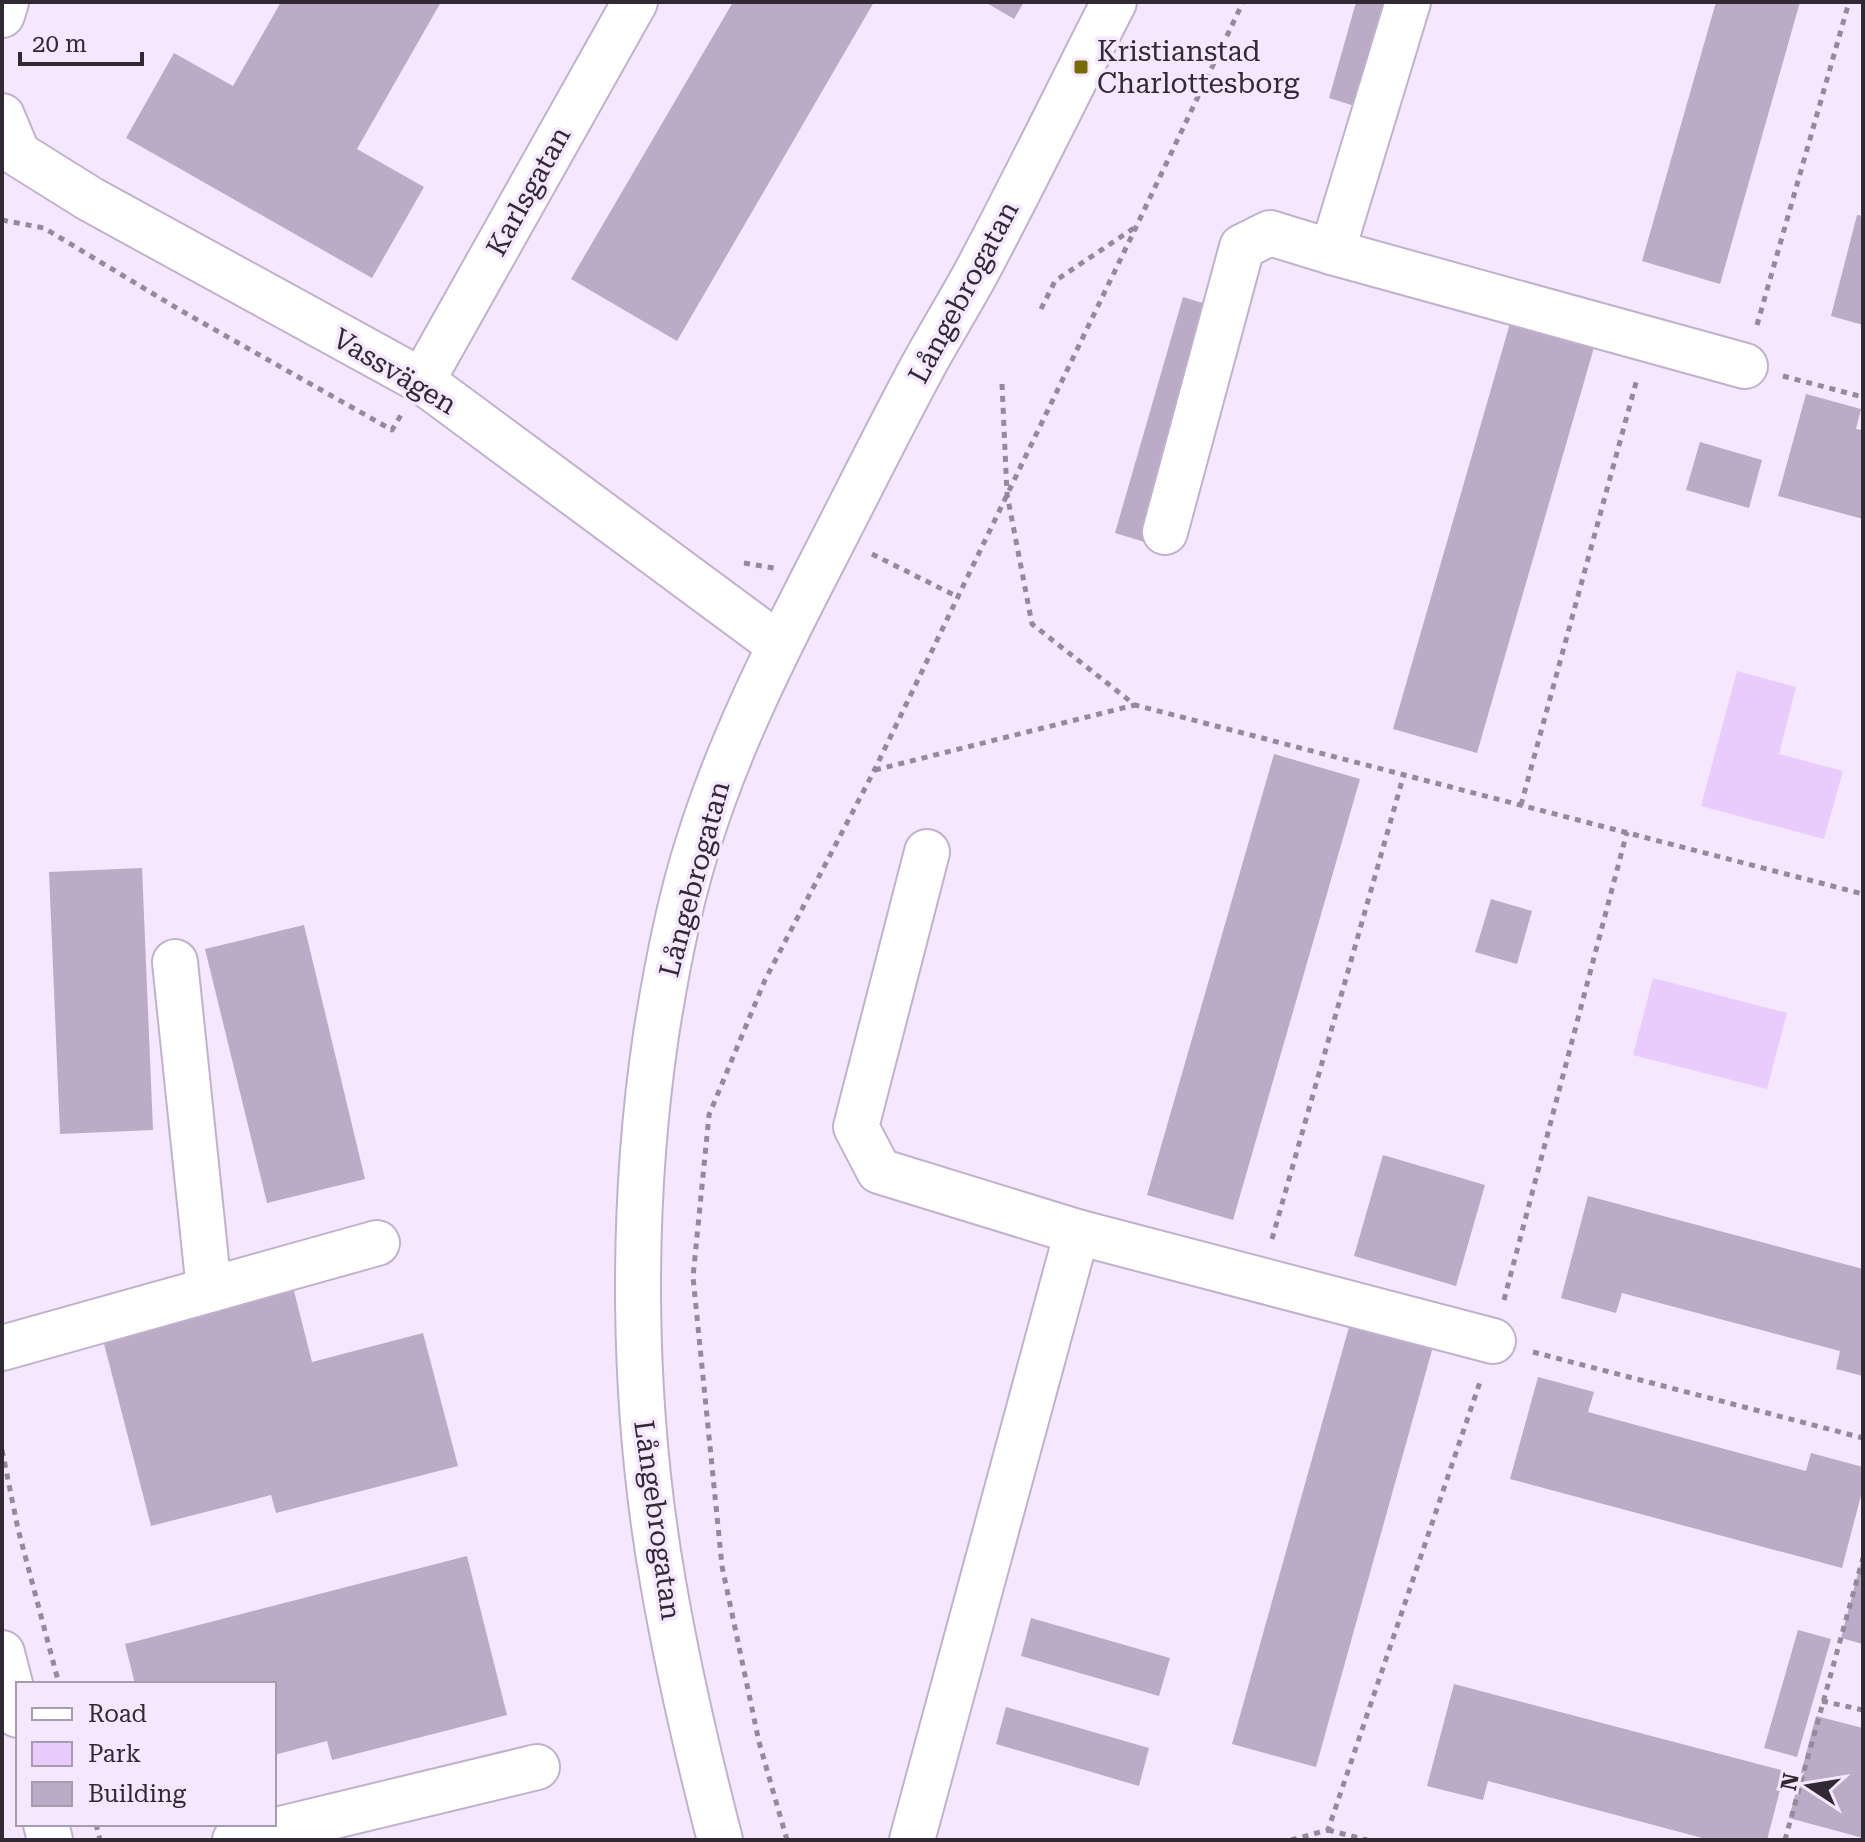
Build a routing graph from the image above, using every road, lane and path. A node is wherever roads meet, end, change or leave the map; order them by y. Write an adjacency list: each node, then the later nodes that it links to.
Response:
1 (6, 2): 6 (main road)
2 (635, 2): 13 (main road, Karlsgatan)
3 (1114, 2): 17 (main road, Långebrogatan)
4 (1408, 2): 9 (main road)
5 (1849, 2): 12 (path)
6 (2, 15)
7 (6, 136): 13 (main road, Vassvägen)
8 (1137, 225): 10 (path)
9 (1332, 252): 11 (main road); 16 (main road)
10 (1041, 309)
11 (1648, 339): 12 (main road); 21 (path)
12 (1745, 366): 15 (path)
13 (422, 381): 17 (main road, Vassvägen)
14 (1002, 384): 18 (path)
15 (1863, 397)
16 (1165, 532)
17 (779, 645): 43 (main road, Långebrogatan)
18 (1135, 705): 19 (path); 20 (path)
19 (874, 771)
20 (1404, 774): 21 (path); 28 (path)
21 (1521, 805): 22 (path)
22 (1627, 832): 24 (path); 30 (path)
23 (927, 852): 26 (main road)
24 (1863, 894)
25 (175, 962): 29 (main road)
26 (1077, 1232): 28 (main road); 44 (main road)
27 (377, 1243): 29 (main road)
28 (1260, 1280): 30 (main road)
29 (209, 1290): 31 (main road)
30 (1493, 1341): 32 (path); 41 (path)
31 (2, 1348)
32 (1863, 1438)
33 (2, 1450): 36 (path)
34 (1863, 1558): 37 (path)
35 (2, 1653): 38 (main road)
36 (58, 1682)
37 (1822, 1701): 39 (path); 47 (path)
38 (16, 1707)
39 (1863, 1710)
40 (537, 1767): 42 (main road)
41 (1328, 1830): 45 (path); 46 (path)
42 (235, 1840)
43 (720, 1840)
44 (912, 1840)
45 (1291, 1840)
46 (1367, 1840)
47 (1785, 1840)

